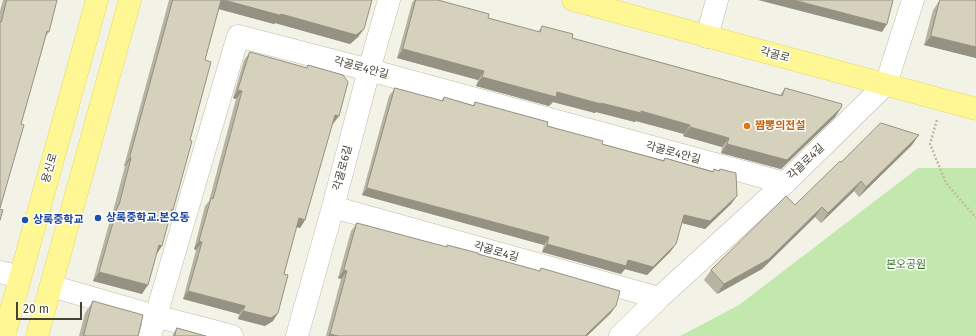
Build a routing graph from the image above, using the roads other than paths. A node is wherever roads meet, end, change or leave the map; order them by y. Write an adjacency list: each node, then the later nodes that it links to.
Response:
1 (97, 0): 13 (main road, 용신로)
2 (130, 0): 14 (main road)
3 (389, 0): 8 (street, 각골로6길)
4 (574, 0): 7 (main road, 각골로)
5 (717, 0): 7 (street)
6 (913, 0): 9 (street, 각골로4길)
7 (707, 37): 9 (main road, 각골로)
8 (369, 70): 11 (street, 각골로4안길); 12 (street, 각골로6길); 16 (street, 각골로4안길)
9 (886, 84): 10 (main road, 각골로); 11 (street, 각골로4길)
10 (976, 109)
11 (785, 183): 15 (street, 각골로4길)
12 (333, 206): 15 (street, 각골로4길); 20 (street, 각골로6길)
13 (10, 275): 17 (main road, 용신로)
14 (51, 286): 16 (street); 18 (main road)
15 (659, 298): 21 (street, 각골로4길)
16 (153, 326): 19 (street)
17 (4, 336)
18 (37, 336)
19 (232, 336)
20 (296, 336)
21 (620, 336)

